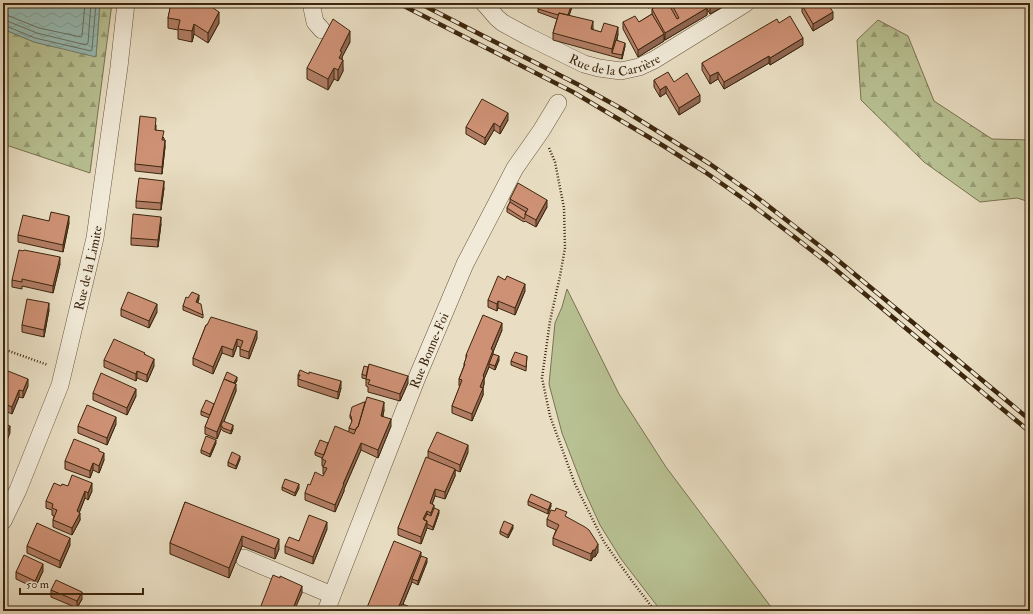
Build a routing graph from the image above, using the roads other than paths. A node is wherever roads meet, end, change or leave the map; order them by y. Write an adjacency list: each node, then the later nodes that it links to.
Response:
1 (126, 3): 7 (street, Rue de la Limite)
2 (311, 3): 5 (street)
3 (484, 3): 4 (street, Rue de la Carrière)
4 (746, 3)
5 (322, 30)
6 (558, 103): 9 (street, Rue Bonne-Foi)
7 (3, 521)
8 (244, 558): 9 (street)
9 (332, 595): 10 (street, Rue Bonne-Foi)
10 (326, 611)

